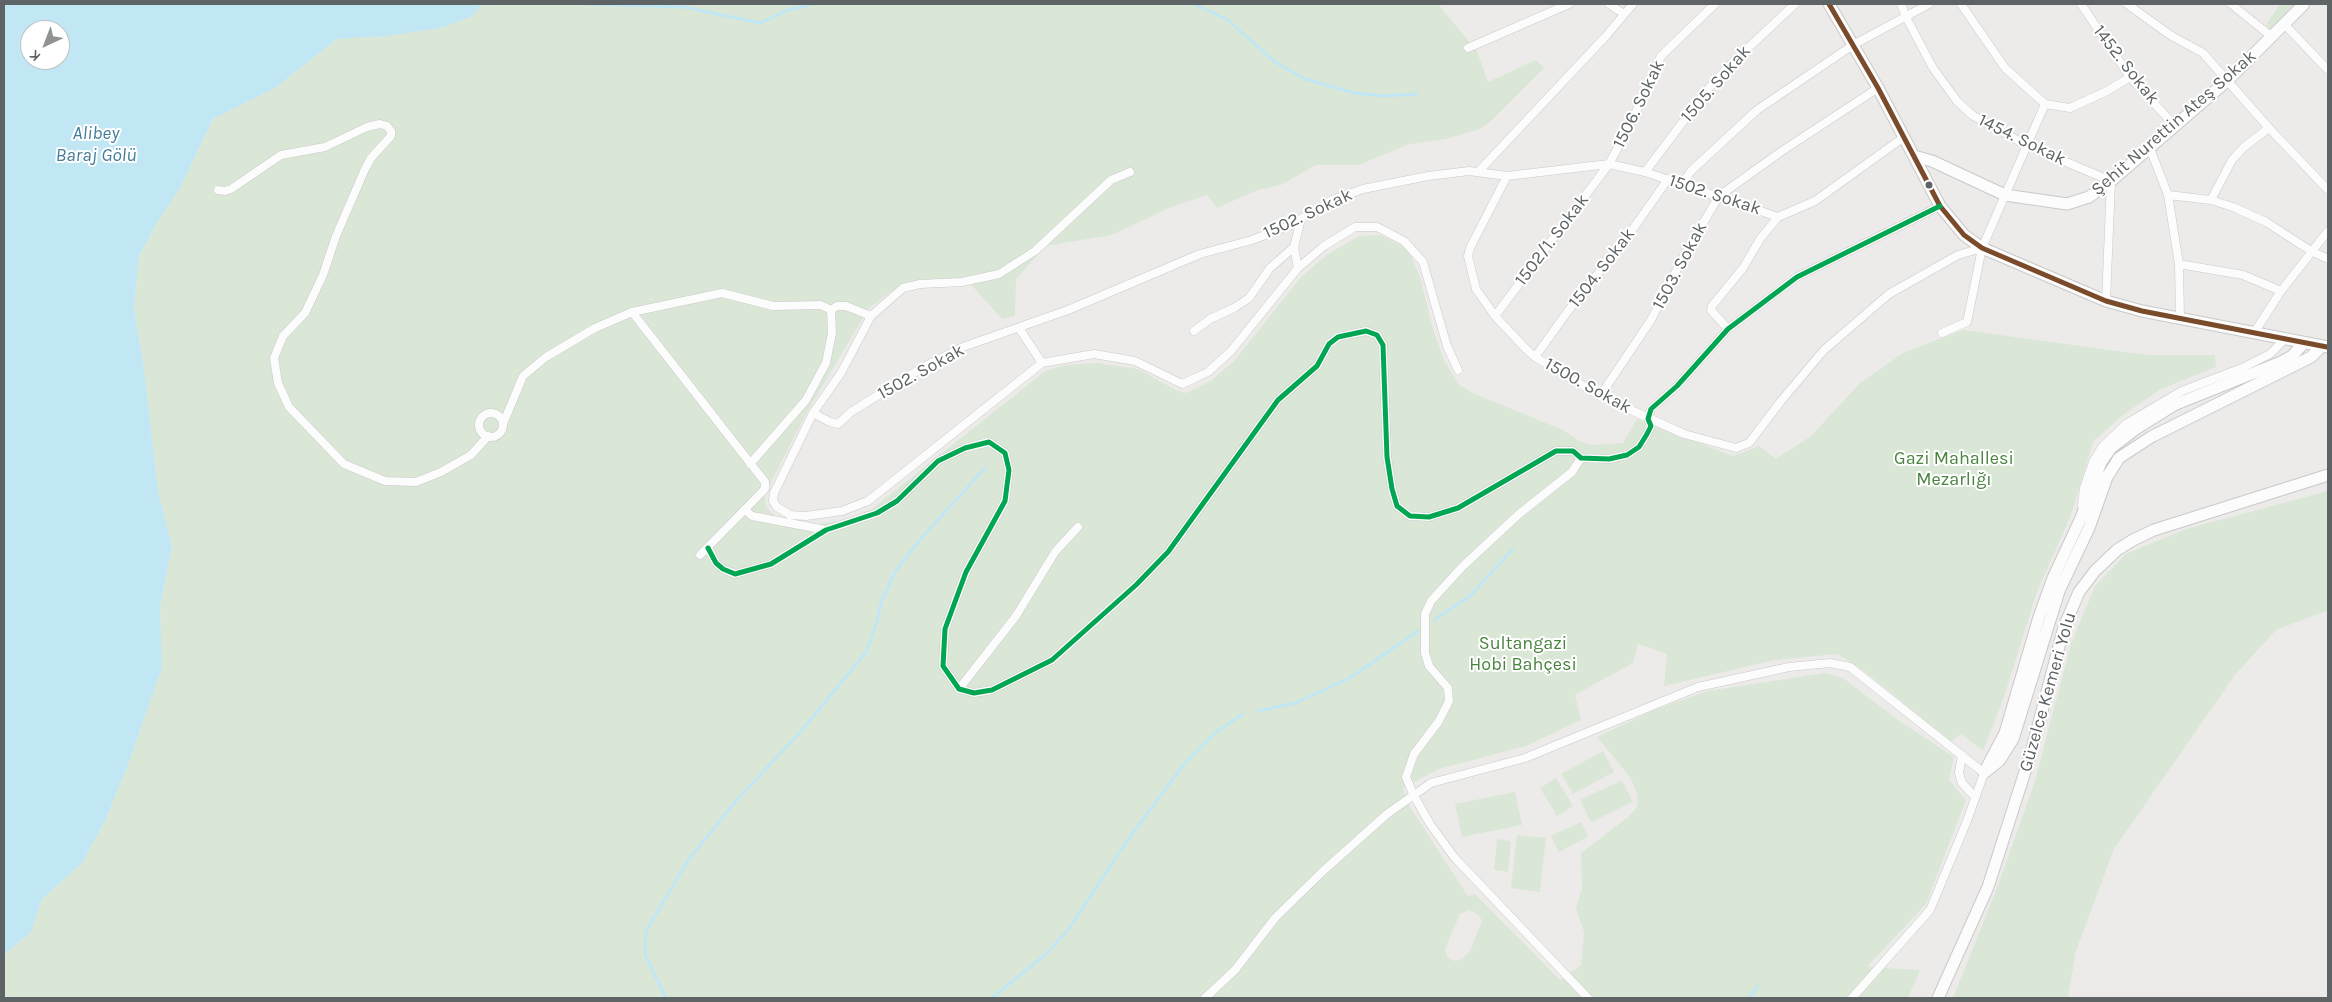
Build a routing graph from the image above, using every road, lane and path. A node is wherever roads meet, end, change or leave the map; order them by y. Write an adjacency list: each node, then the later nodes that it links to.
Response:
1 (1569, 4): 19 (street)
2 (1608, 4): 14 (street)
3 (1633, 4): 14 (street)
4 (1715, 4): 31 (street, 1506. Sokak)
5 (1795, 4): 34 (street, 1505. Sokak)
6 (1829, 4): 18 (street)
7 (1901, 4): 15 (street, 1454. Sokak)
8 (1929, 4): 15 (street)
9 (1961, 4): 24 (street)
10 (2081, 4): 21 (street, 1452. Sokak)
11 (2127, 4): 22 (street)
12 (2231, 4): 17 (street)
13 (2304, 4): 16 (street, Şehit Nurettin Ateş Sokak)
14 (1624, 14): 32 (street)
15 (1906, 17): 18 (street); 28 (street, 1454. Sokak)
16 (2284, 24): 17 (street, Şehit Nurettin Ateş Sokak); 20 (street)
17 (2272, 37): 22 (street, Şehit Nurettin Ateş Sokak)
18 (1853, 46): 23 (street); 38 (street)
19 (1468, 48)
20 (2328, 70)
21 (2130, 77): 24 (street); 25 (street, 1452. Sokak)
22 (2228, 80): 25 (street, Şehit Nurettin Ateş Sokak); 26 (street)
23 (1878, 88): 27 (street); 43 (street, 1503. Sokak)
24 (2045, 104): 28 (street)
25 (2174, 125): 29 (street, Şehit Nurettin Ateş Sokak)
26 (2269, 128): 40 (street); 44 (street)
27 (1904, 138): 30 (street); 46 (street, 1502. Sokak)
28 (2026, 146): 37 (street, 1454. Sokak); 41 (street)
29 (2149, 146): 37 (street, Şehit Nurettin Ateş Sokak); 42 (street)
30 (1914, 156): 41 (street, Şehit Nurettin Ateş Sokak); 45 (street)
31 (1609, 164): 34 (street, 1502. Sokak); 35 (street, 1502. Sokak); 60 (street, 1502/1. Sokak)
32 (1479, 171): 35 (street, 1502. Sokak); 47 (street, 1502. Sokak)
33 (1130, 172): 59 (street)
34 (1645, 172): 36 (street, 1502. Sokak)
35 (1507, 176): 60 (street, 1500. Sokak)
36 (1668, 180): 38 (street, 1502. Sokak); 70 (street, 1504. Sokak)
37 (2111, 181): 41 (street, Şehit Nurettin Ateş Sokak); 56 (street)
38 (1682, 184): 43 (street, 1502. Sokak)
39 (218, 190): 78 (street)
40 (2328, 190)
41 (2005, 195): 50 (street)
42 (2168, 195): 44 (street); 53 (street)
43 (1719, 196): 46 (street, 1502. Sokak); 73 (street, 1503. Sokak)
44 (2211, 200): 51 (street)
45 (1940, 206): 50 (street); 63 (street)
46 (1778, 217): 63 (street)
47 (1302, 219): 49 (street); 62 (street, 1502. Sokak)
48 (2328, 231): 51 (street)
49 (1294, 248): 54 (street); 64 (street)
50 (1982, 248): 56 (street); 65 (street); 75 (street, 1500. Sokak)
51 (2311, 251): 52 (street); 55 (street)
52 (2328, 259)
53 (2179, 264): 55 (street); 61 (street)
54 (1298, 268): 71 (street); 72 (street)
55 (2281, 291): 66 (street)
56 (2106, 301): 61 (street)
57 (831, 310): 58 (street); 59 (street); 81 (street)
58 (632, 312): 76 (street); 81 (street)
59 (871, 316): 74 (street)
60 (1495, 316): 70 (street, 1500. Sokak)
61 (2180, 318): 66 (street)
62 (1019, 328): 71 (street); 74 (street, 1502. Sokak)
63 (1728, 329): 75 (street)
64 (1194, 331)
65 (1942, 333)
66 (2254, 333): 67 (street)
67 (2285, 339): 68 (street); 77 (street)
68 (2304, 343): 69 (street); 77 (street)
69 (2325, 347): 79 (street)
70 (1536, 356): 73 (street, 1500. Sokak)
71 (1042, 363): 74 (street)
72 (1458, 370)
73 (1600, 396): 75 (street, 1500. Sokak)
74 (813, 413)
75 (1648, 419): 80 (street)
76 (504, 424): 78 (street); 78 (street)
77 (2131, 426): 79 (street); 90 (street)
78 (488, 436)
79 (2151, 436): 90 (street)
80 (1581, 458): 88 (street); 91 (street)
81 (750, 464): 83 (street)
82 (2328, 475): 96 (street, Güzelce Kemeri Yolu)
83 (745, 510): 85 (street); 86 (street)
84 (1078, 527): 88 (street)
85 (826, 530): 86 (street); 88 (street)
86 (708, 548): 87 (street)
87 (700, 555)
88 (959, 689)
89 (1962, 755): 90 (street); 91 (street); 92 (street)
90 (1984, 773): 92 (street)
91 (1413, 794): 93 (street); 94 (street)
92 (1975, 798): 95 (street)
93 (1205, 998)
94 (1588, 998)
95 (1852, 998)
96 (1938, 998)

